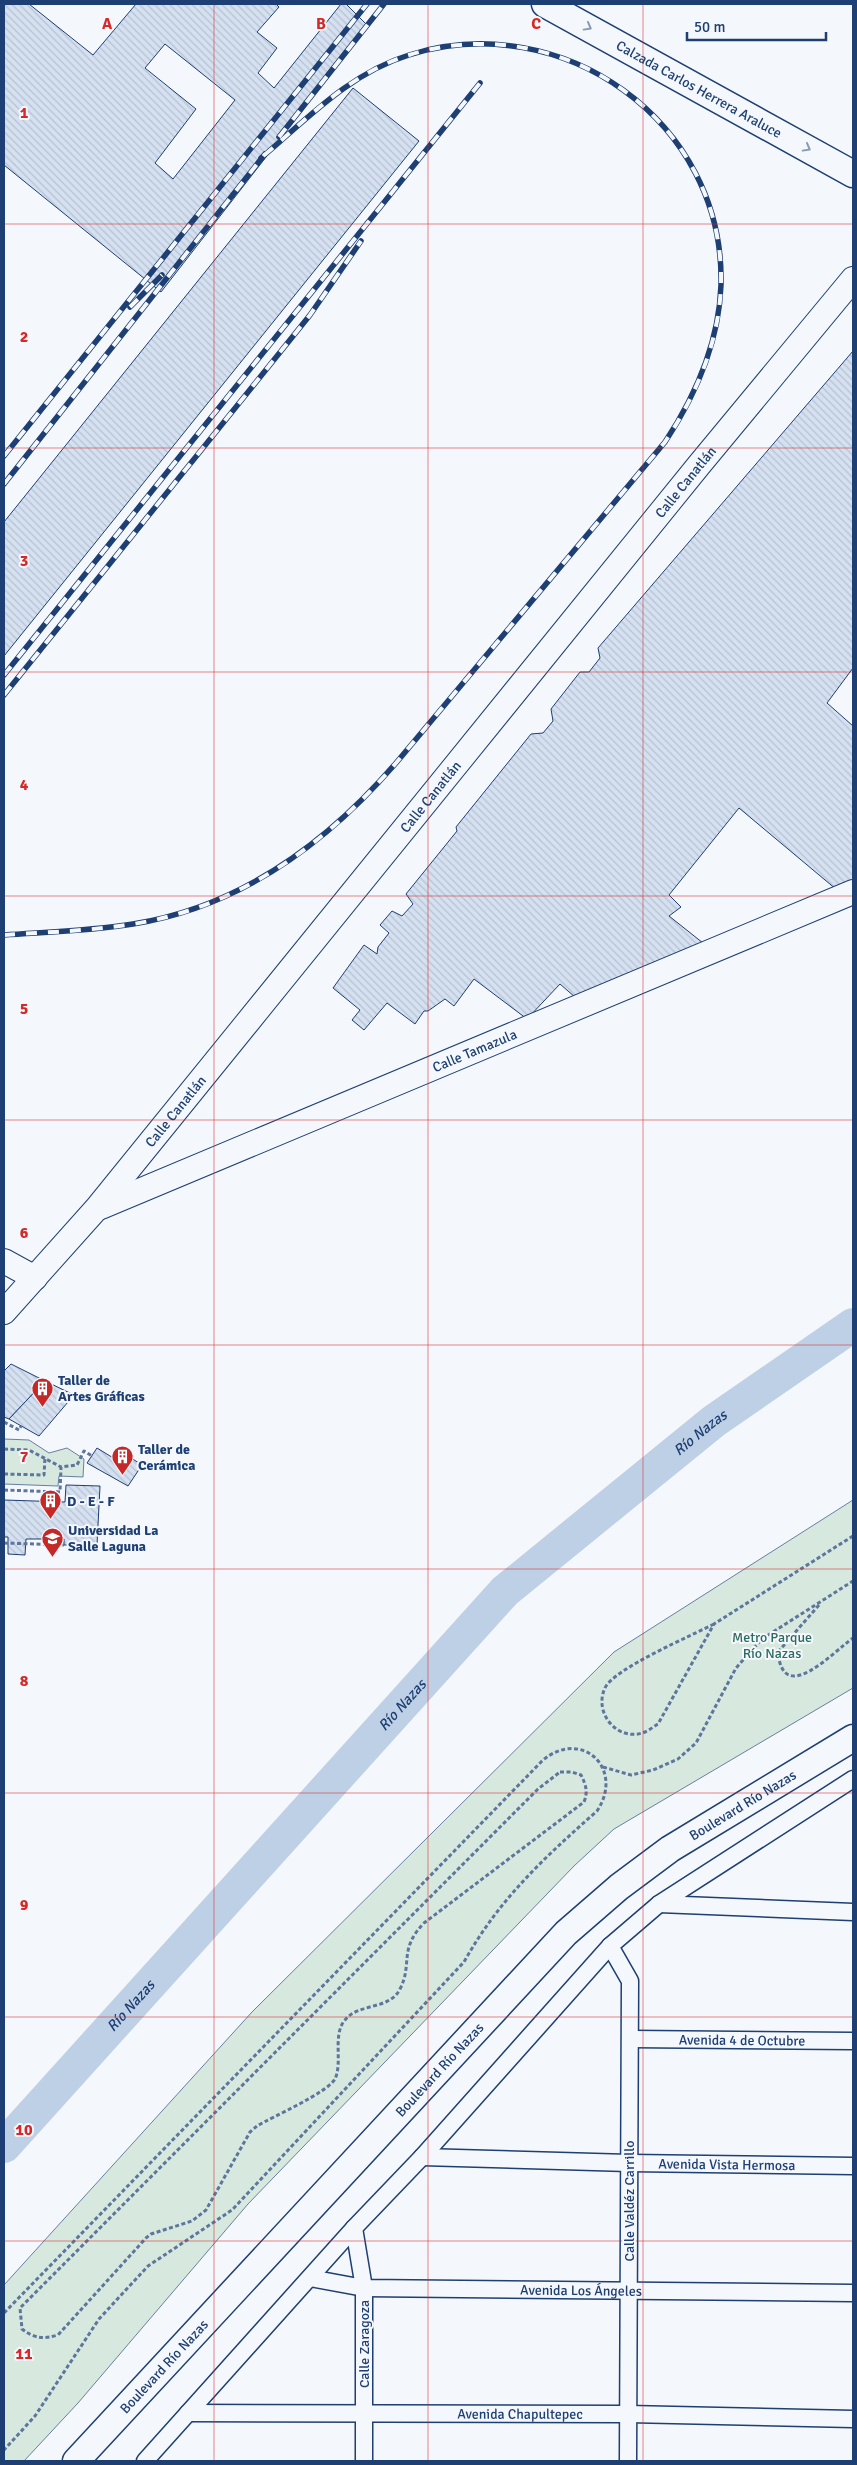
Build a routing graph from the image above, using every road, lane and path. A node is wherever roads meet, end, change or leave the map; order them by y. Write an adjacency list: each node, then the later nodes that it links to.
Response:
1 (545, 4): 2 (main road, Calzada Carlos Herrera Araluce, one-way to 2)
2 (853, 174)
3 (853, 279): 5 (street, Calle Canatlán)
4 (853, 892): 5 (street, Calle Tamazula)
5 (97, 1208): 7 (street, Calle Canatlán)
6 (4, 1261): 7 (street)
7 (36, 1278): 8 (street, Calle Canatlán)
8 (4, 1312)
9 (4, 1422): 10 (path)
10 (21, 1426)
11 (4, 1449): 13 (path)
12 (92, 1456): 14 (path)
13 (45, 1457): 14 (path); 15 (path)
14 (61, 1467): 16 (path)
15 (4, 1474)
16 (4, 1490)
17 (853, 1536): 22 (path)
18 (4, 1543): 19 (path)
19 (64, 1545)
20 (853, 1581): 21 (path)
21 (822, 1601): 23 (path); 25 (path)
22 (714, 1624): 22 (path)
23 (853, 1638)
24 (853, 1738): 47 (main road, Boulevard Río Nazas)
25 (603, 1767): 41 (path); 46 (path)
26 (581, 1776): 26 (path)
27 (853, 1779): 28 (street)
28 (659, 1904): 29 (street); 30 (street)
29 (853, 1912)
30 (610, 1946): 31 (street, Calle Valdéz Carrillo); 33 (street)
31 (632, 2039): 32 (street, Avenida 4 de Octubre); 34 (street, Calle Valdéz Carrillo)
32 (853, 2042)
33 (422, 2157): 34 (street, Avenida Vista Hermosa); 36 (street)
34 (629, 2163): 35 (street, Avenida Vista Hermosa); 39 (street, Calle Valdéz Carrillo)
35 (853, 2166)
36 (354, 2228): 37 (street); 38 (street, Calle Zaragoza)
37 (310, 2278): 38 (street, Avenida Los Ángeles); 42 (street)
38 (364, 2288): 39 (street, Avenida Los Ángeles); 44 (street, Calle Zaragoza)
39 (629, 2289): 40 (street, Avenida Los Ángeles); 43 (street, Calle Valdéz Carrillo)
40 (853, 2293)
41 (4, 2314)
42 (188, 2413): 44 (street, Avenida Chapultepec); 48 (street)
43 (628, 2414): 44 (street, Avenida Chapultepec); 45 (street, Avenida Chapultepec); 50 (street, Calle Valdéz Carrillo)
44 (364, 2415): 49 (street, Calle Zaragoza)
45 (853, 2419)
46 (4, 2450)
47 (76, 2461)
48 (145, 2461)
49 (364, 2461)
50 (628, 2461)

